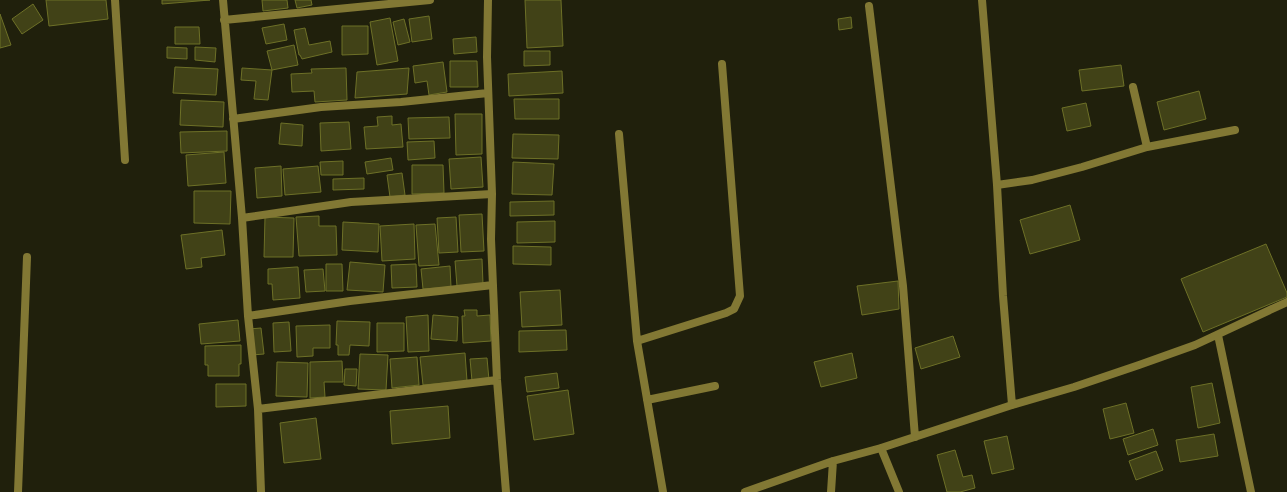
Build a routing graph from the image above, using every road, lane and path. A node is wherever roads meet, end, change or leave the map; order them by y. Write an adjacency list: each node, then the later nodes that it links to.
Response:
1 (114, 0): 15 (street)
2 (223, 0): 7 (street)
3 (430, 0): 7 (street)
4 (488, 0): 10 (street)
5 (982, 0): 16 (street)
6 (869, 6): 30 (street)
7 (224, 20): 11 (street)
8 (722, 64): 24 (street)
9 (1133, 87): 14 (street)
10 (488, 94): 11 (street); 17 (street)
11 (233, 119): 18 (street)
12 (1235, 130): 14 (street)
13 (619, 134): 24 (street)
14 (1147, 147): 16 (street)
15 (125, 160)
16 (997, 185): 28 (street)
17 (492, 194): 18 (street); 20 (street)
18 (242, 218): 22 (street)
19 (27, 257): 33 (street)
20 (493, 284): 22 (street); 25 (street)
21 (1287, 302): 23 (street)
22 (248, 316): 29 (street)
23 (1218, 335): 28 (street); 40 (street)
24 (637, 341): 27 (street)
25 (497, 380): 29 (street); 35 (street)
26 (716, 386): 27 (street)
27 (647, 400): 36 (street)
28 (1012, 405): 30 (street)
29 (258, 409): 34 (street)
30 (915, 437): 31 (street)
31 (881, 448): 32 (street); 39 (street)
32 (833, 461): 37 (street); 38 (street)
33 (18, 492)
34 (262, 492)
35 (506, 492)
36 (663, 492)
37 (745, 492)
38 (831, 492)
39 (899, 492)
40 (1252, 492)

